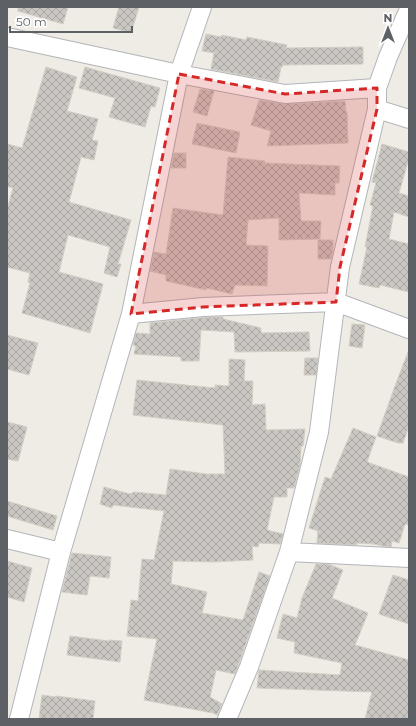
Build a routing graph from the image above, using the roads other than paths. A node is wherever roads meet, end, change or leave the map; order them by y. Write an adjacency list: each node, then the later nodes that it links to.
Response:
1 (202, 7): 4 (street)
2 (409, 9): 5 (street)
3 (7, 37): 4 (street)
4 (179, 74): 5 (street); 9 (street)
5 (377, 88): 6 (street)
6 (377, 109): 7 (street); 8 (street)
7 (409, 119)
8 (336, 302): 9 (street); 10 (street); 13 (street)
9 (131, 314): 12 (street)
10 (409, 329)
11 (7, 539): 12 (street)
12 (62, 552): 15 (street)
13 (289, 552): 14 (street); 16 (street)
14 (409, 558)
15 (19, 719)
16 (226, 719)

